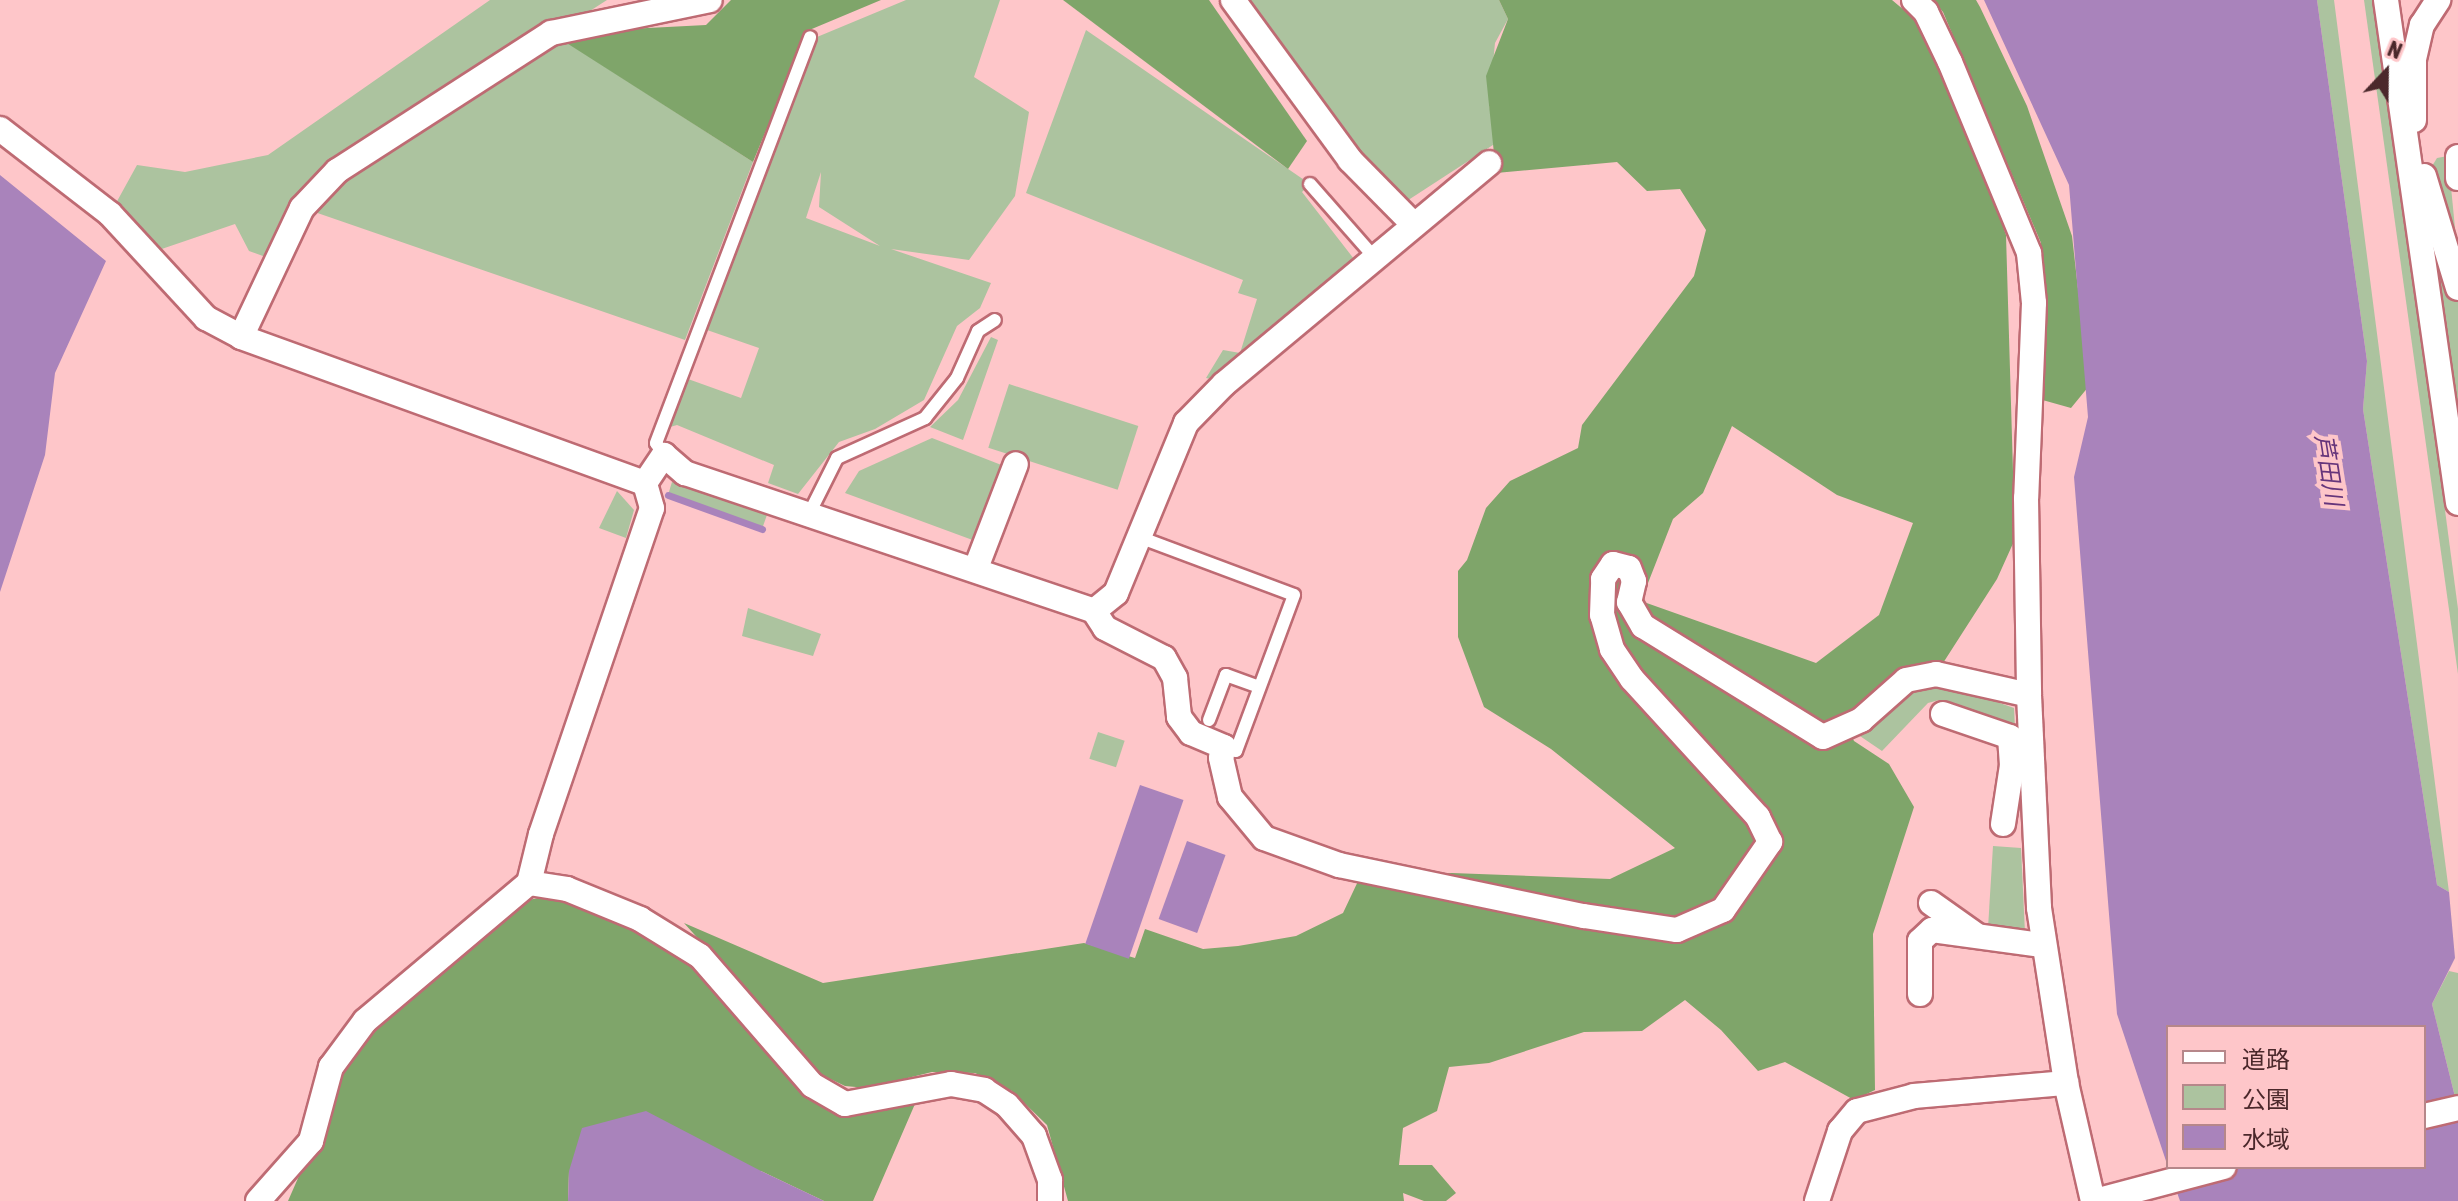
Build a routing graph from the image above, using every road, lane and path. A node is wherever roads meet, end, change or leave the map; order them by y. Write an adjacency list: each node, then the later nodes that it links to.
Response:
1 (710, 0): 17 (street)
2 (1233, 0): 13 (street)
3 (1914, 0): 27 (street)
4 (2386, 0): 8 (street)
5 (2425, 6): 8 (street)
6 (810, 37): 18 (lane)
7 (0, 129): 17 (street)
8 (2409, 132): 15 (street); 21 (street)
9 (2458, 157): 11 (street)
10 (1489, 163): 13 (street)
11 (2458, 178)
12 (1310, 184): 14 (lane)
13 (1414, 225): 14 (street)
14 (1375, 258): 23 (street)
15 (2458, 288)
16 (995, 320): 22 (lane)
17 (241, 337): 20 (street)
18 (664, 455): 20 (street); 22 (street)
19 (1016, 464): 24 (street)
20 (645, 483): 33 (street)
21 (2458, 503)
22 (810, 512): 24 (street)
23 (1139, 537): 25 (street); 26 (lane)
24 (976, 568): 25 (street)
25 (1094, 611): 30 (street)
26 (1259, 687): 29 (lane); 30 (lane)
27 (2029, 695): 30 (street); 31 (street)
28 (1943, 714): 31 (street)
29 (1209, 720)
30 (1224, 747)
31 (2022, 763): 32 (street); 36 (street)
32 (2003, 824)
33 (529, 883): 43 (street); 44 (street)
34 (1931, 903): 35 (street)
35 (1978, 936): 36 (street); 37 (street)
36 (2042, 945): 38 (street)
37 (1920, 994)
38 (2066, 1083): 42 (street); 45 (street)
39 (2458, 1108): 40 (street)
40 (2426, 1116)
41 (2216, 1169): 42 (street)
42 (2099, 1199)
43 (258, 1201)
44 (1050, 1201)
45 (1817, 1201)

